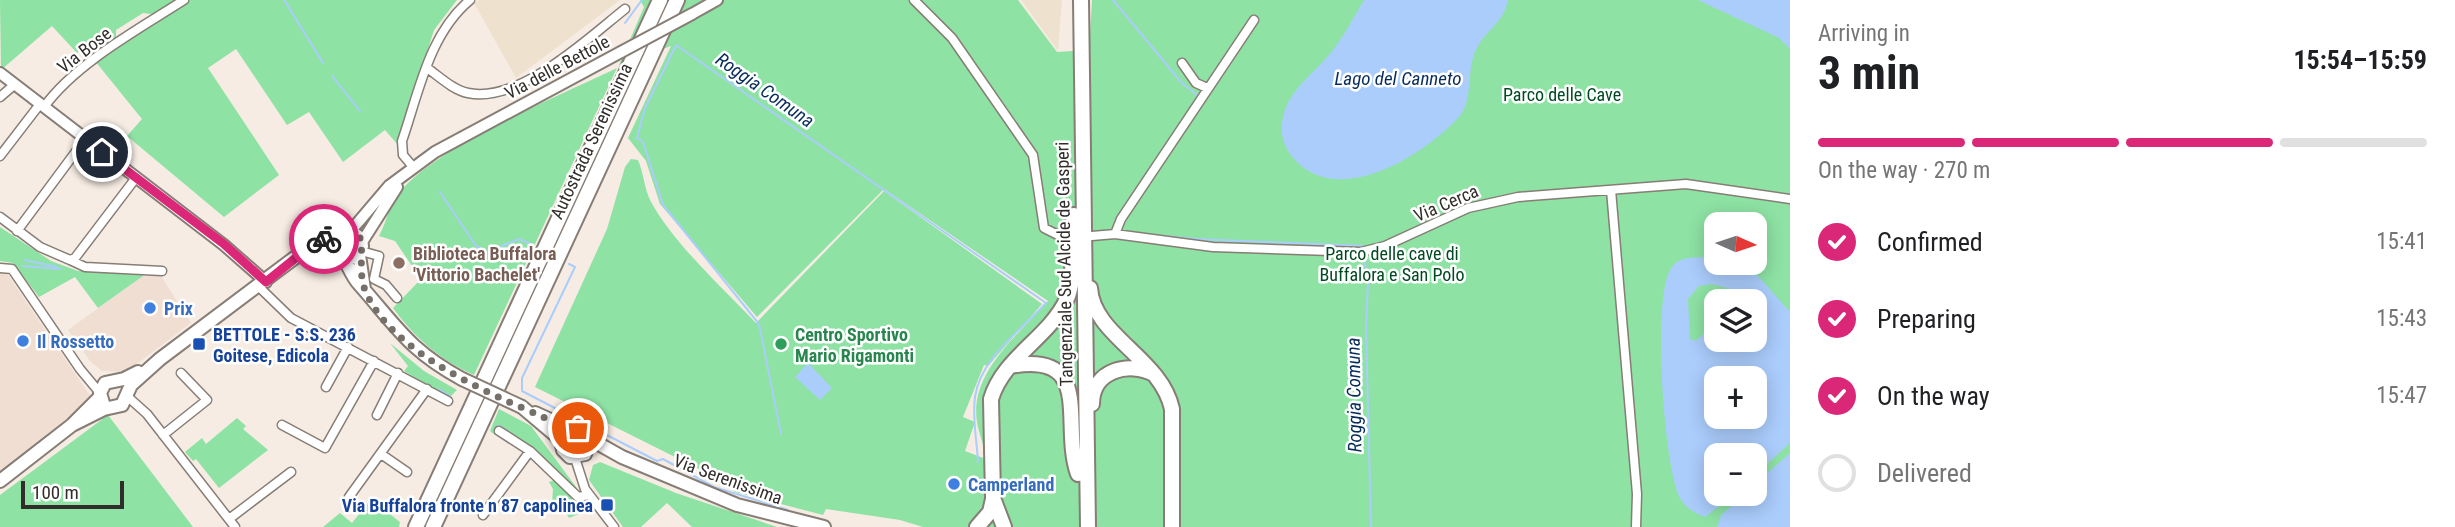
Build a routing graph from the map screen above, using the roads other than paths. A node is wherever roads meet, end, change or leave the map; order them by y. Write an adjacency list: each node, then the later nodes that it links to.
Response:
1 (184, 0): 17 (street, Via Bose)
2 (470, 0): 12 (street)
3 (660, 0): 74 (highway, Autostrada Serenissima)
4 (677, 0): 75 (highway, Autostrada Serenissima)
5 (717, 0): 20 (main road, Via delle Bettole, bridge)
6 (914, 0): 28 (street)
7 (1073, 0): 25 (highway, Tangenziale Sud Alcide de Gasperi)
8 (1081, 0): 25 (highway, Tangenziale Sud Alcide de Gasperi)
9 (625, 9): 12 (street, Via delle Bettole)
10 (1254, 20): 15 (street)
11 (1182, 63): 15 (street)
12 (427, 68): 20 (street)
13 (0, 72): 14 (main road)
14 (14, 85): 16 (street); 17 (main road)
15 (1207, 89): 27 (street)
16 (0, 97)
17 (42, 106): 18 (main road); 19 (street, Via Bose)
18 (86, 138): 21 (main road); 26 (street)
19 (0, 156)
20 (414, 168): 30 (main road, Via delle Bettole)
21 (135, 179): 31 (street); 34 (main road)
22 (1611, 190): 23 (street, Via Cerca); 27 (street, Via Cerca); 82 (street)
23 (1790, 199)
24 (0, 217): 26 (street)
25 (1079, 218): 40 (highway); 43 (highway); 66 (highway, Tangenziale Sud Alcide de Gasperi)
26 (17, 231): 31 (street)
27 (1115, 234): 29 (street, Via Cerca)
28 (1060, 236)
29 (1092, 236)
30 (351, 246): 34 (main road); 35 (street); 51 (main road, Via Serenissima, bridge)
31 (69, 260): 33 (street)
32 (3, 268): 37 (street)
33 (162, 271)
34 (262, 285): 36 (street); 38 (main road)
35 (397, 298)
36 (348, 347): 39 (street); 45 (street)
37 (71, 354): 44 (street); 48 (street)
38 (160, 359): 44 (main road); 47 (main road)
39 (374, 361): 42 (street); 55 (street)
40 (1010, 366): 66 (highway); 70 (highway)
41 (181, 373): 58 (street)
42 (398, 373): 46 (street); 53 (street)
43 (1158, 377): 66 (highway); 73 (highway)
44 (115, 381): 47 (main road); 48 (main road)
45 (326, 387)
46 (427, 389): 49 (street); 62 (street)
47 (128, 394): 50 (main road); 52 (street)
48 (100, 395): 50 (main road); 54 (main road)
49 (448, 401)
50 (114, 407): 52 (street); 54 (main road)
51 (522, 407): 56 (main road, Via Serenissima); 59 (main road, Via Serenissima)
52 (145, 413): 58 (street)
53 (377, 415)
54 (72, 425): 67 (main road)
55 (282, 425)
56 (570, 429): 59 (main road); 60 (main road, Via Serenissima)
57 (499, 431): 61 (street)
58 (163, 435): 72 (street)
59 (561, 440): 63 (main road, Via Serenissima)
60 (589, 445): 63 (main road); 77 (main road, Via Serenissima)
61 (530, 451): 68 (street); 71 (street)
62 (381, 454): 65 (street); 69 (street)
63 (575, 458): 68 (street)
64 (291, 472): 72 (street)
65 (407, 472)
66 (1083, 479): 80 (highway, Tangenziale Sud Alcide de Gasperi); 81 (highway, Tangenziale Sud Alcide de Gasperi)
67 (0, 481)
68 (589, 495): 76 (street)
69 (349, 496)
70 (993, 498): 78 (highway); 79 (highway)
71 (483, 515)
72 (232, 523)
73 (1174, 524)
74 (416, 527)
75 (433, 527)
76 (614, 527)
77 (824, 527)
78 (977, 527)
79 (1004, 527)
80 (1079, 527)
81 (1088, 527)
82 (1636, 527)

